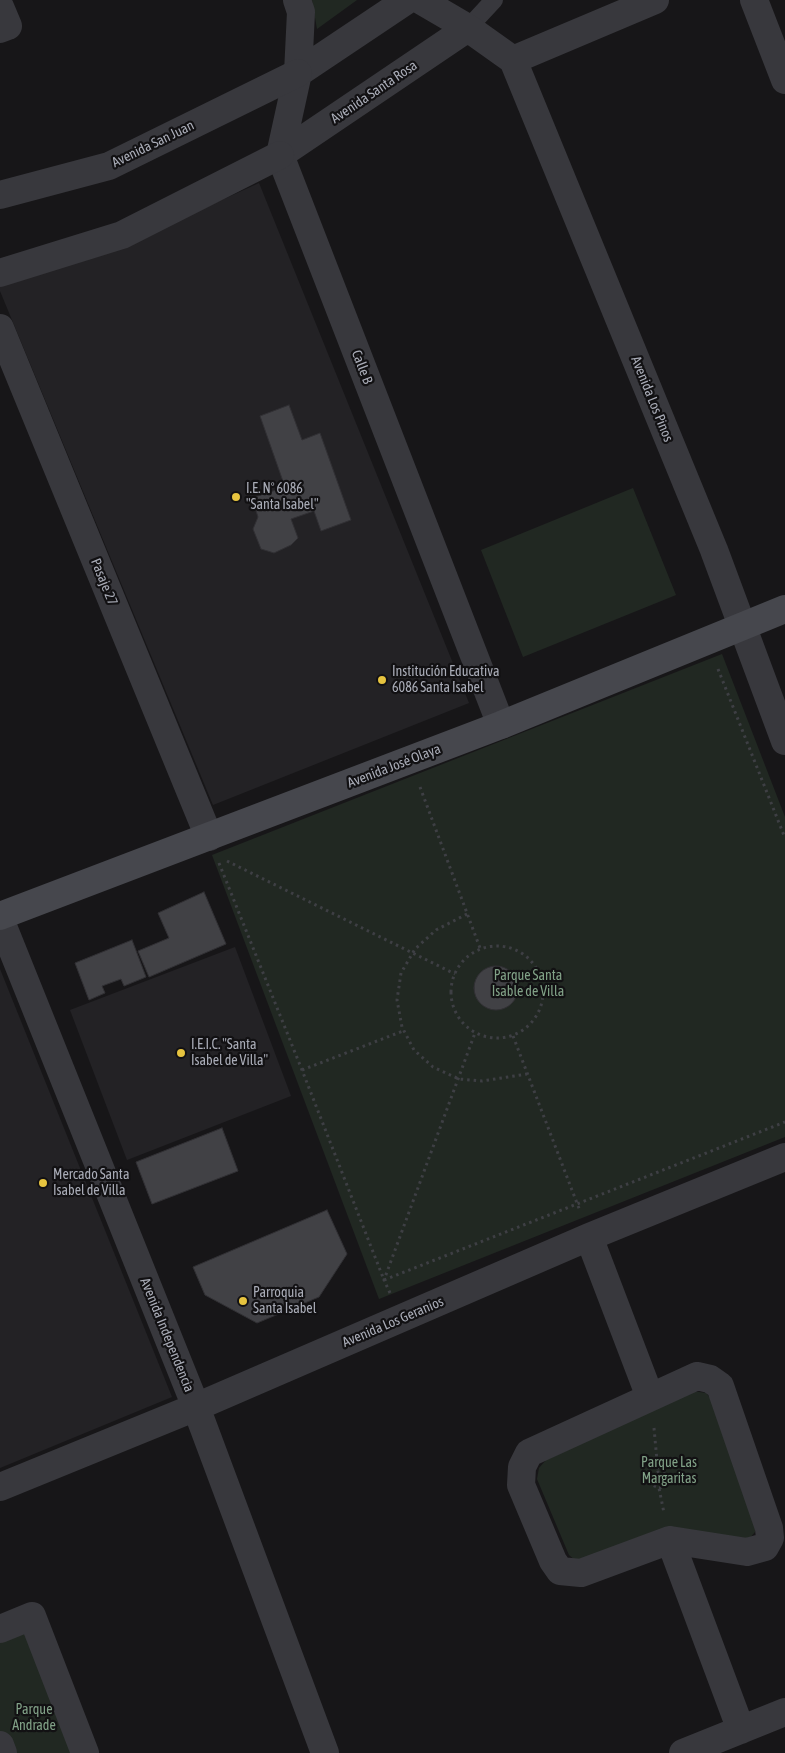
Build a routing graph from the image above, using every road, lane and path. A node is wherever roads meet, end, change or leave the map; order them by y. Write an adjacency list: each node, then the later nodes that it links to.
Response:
1 (297, 0): 11 (street)
2 (407, 0): 11 (street)
3 (420, 0): 8 (street)
4 (494, 0): 8 (lane)
5 (654, 0): 10 (street)
6 (754, 0): 12 (street)
7 (0, 7): 9 (street)
8 (468, 28): 10 (street); 13 (street, Avenida Santa Rosa)
9 (0, 29)
10 (513, 60): 18 (street, Avenida Los Pinos)
11 (298, 74): 13 (street); 14 (street, Avenida San Juan)
12 (785, 80)
13 (280, 155): 15 (street); 20 (street, Calle B)
14 (0, 195)
15 (0, 273)
16 (0, 328): 23 (street, Pasaje 27)
17 (785, 609): 18 (main road, Avenida José Olaya)
18 (742, 626): 20 (main road, Avenida José Olaya); 21 (street, Avenida Los Pinos)
19 (714, 661): 24 (path)
20 (501, 725): 22 (main road, Avenida José Olaya)
21 (785, 741)
22 (409, 760): 23 (main road, Avenida José Olaya); 25 (path)
23 (209, 837): 26 (main road, Avenida José Olaya)
24 (785, 838)
25 (467, 914): 28 (path); 29 (path)
26 (0, 916)
27 (0, 919): 44 (street, Avenida Independencia)
28 (480, 948): 30 (path); 33 (path)
29 (412, 953): 30 (path); 31 (path); 34 (path)
30 (455, 974): 32 (path)
31 (403, 1031): 34 (path); 36 (path)
32 (476, 1033): 33 (path); 36 (path)
33 (513, 1036): 35 (path)
34 (302, 1070): 41 (path)
35 (527, 1074): 36 (path); 39 (path)
36 (459, 1079): 41 (path)
37 (785, 1122): 39 (path)
38 (785, 1157): 40 (street, Avenida Los Geranios)
39 (577, 1204): 40 (path); 41 (path)
40 (590, 1237): 42 (street, Avenida Los Geranios); 43 (street)
41 (384, 1280): 42 (path)
42 (401, 1319): 44 (street, Avenida Los Geranios)
43 (650, 1397): 45 (path); 47 (street); 47 (street)
44 (196, 1407): 46 (street, Avenida Los Geranios); 54 (street, Avenida Independencia)
45 (658, 1472): 45 (path)
46 (0, 1487)
47 (670, 1540): 50 (street)
48 (0, 1629): 53 (street)
49 (785, 1712): 50 (street)
50 (727, 1741): 55 (street)
51 (0, 1745): 52 (street)
52 (3, 1753)
53 (85, 1753)
54 (325, 1753)
55 (683, 1753)

